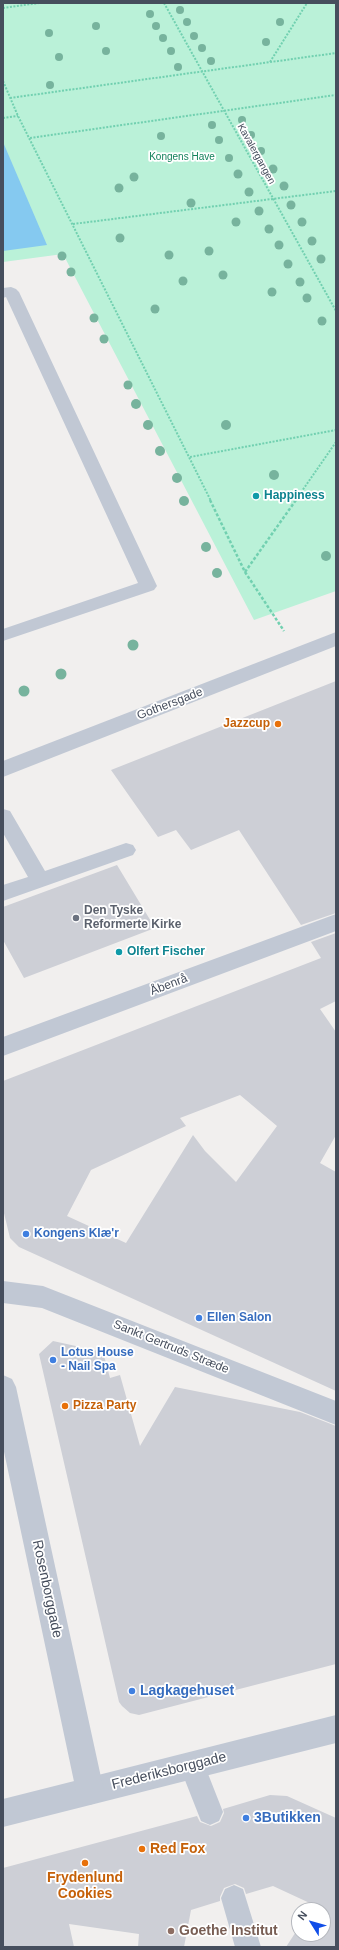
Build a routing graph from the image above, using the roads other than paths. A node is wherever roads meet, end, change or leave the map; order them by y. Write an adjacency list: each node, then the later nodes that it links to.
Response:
1 (3, 293): 2 (lane)
2 (3, 635)
3 (336, 639): 4 (street, Gothersgade)
4 (3, 769)
5 (3, 816): 7 (lane)
6 (126, 850): 7 (lane)
7 (40, 880): 8 (lane)
8 (3, 893)
9 (336, 922): 10 (street, Åbenrå)
10 (3, 1047)
11 (3, 1292): 13 (street, Sankt Gertruds Stræde)
12 (3, 1387): 16 (street, Rosenborggade)
13 (336, 1413)
14 (336, 1729): 15 (street, Frederiksborggade)
15 (192, 1765): 16 (street, Frederiksborggade); 17 (lane)
16 (90, 1791): 18 (street, Frederiksborggade)
17 (210, 1812)
18 (3, 1813)
19 (234, 1898): 20 (lane)
20 (248, 1947)

